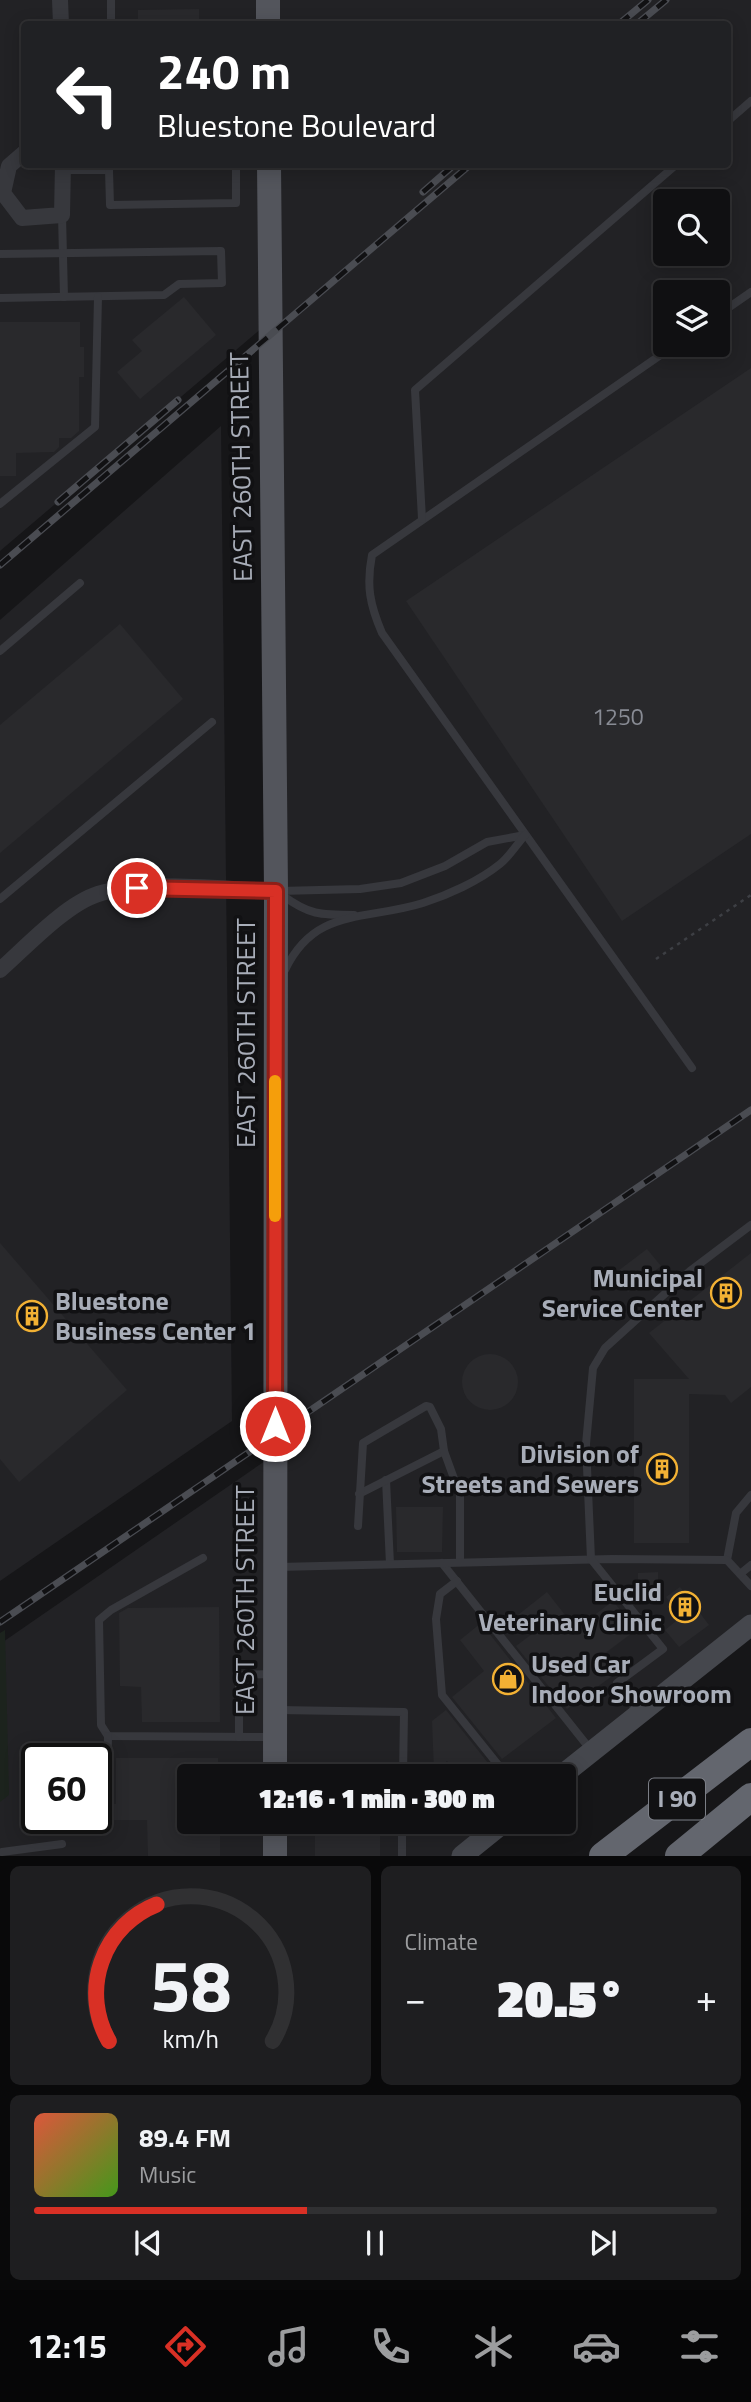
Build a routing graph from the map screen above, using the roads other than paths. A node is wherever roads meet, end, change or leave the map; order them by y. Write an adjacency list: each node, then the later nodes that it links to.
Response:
1 (60, 0): 4 (street)
2 (111, 0): 5 (lane)
3 (268, 0): 6 (main road)
4 (61, 21)
5 (111, 21)
6 (268, 21)
7 (751, 101): 8 (lane)
8 (731, 118)
9 (21, 156): 15 (street)
10 (63, 168): 15 (street)
11 (109, 168): 12 (lane)
12 (236, 168)
13 (269, 168): 30 (main road, EAST 260TH STREET)
14 (672, 168): 25 (lane)
15 (62, 215): 17 (lane)
16 (0, 254): 17 (lane)
17 (63, 254): 19 (lane); 20 (lane)
18 (751, 292): 22 (lane)
19 (64, 297): 20 (lane); 21 (lane)
20 (98, 297): 24 (lane)
21 (0, 299)
22 (730, 307)
23 (657, 357): 25 (lane)
24 (0, 504)
25 (422, 519): 29 (lane)
26 (80, 583): 27 (lane)
27 (0, 651)
28 (212, 723): 31 (lane)
29 (525, 835): 30 (lane); 32 (lane); 35 (lane)
30 (276, 891): 32 (lane); 33 (street); 34 (main road, EAST 260TH STREET)
31 (0, 899)
32 (372, 915): 34 (lane)
33 (0, 970)
34 (276, 990): 49 (main road, EAST 260TH STREET)
35 (692, 1068)
36 (751, 1225): 43 (lane)
37 (444, 1451): 38 (lane); 39 (lane); 45 (lane)
38 (386, 1480): 39 (lane); 47 (lane)
39 (359, 1494): 41 (lane)
40 (751, 1495): 44 (lane)
41 (358, 1526)
42 (203, 1558): 57 (lane)
43 (591, 1559): 44 (lane); 45 (lane); 56 (lane)
44 (727, 1560): 50 (lane)
45 (460, 1562): 46 (lane)
46 (442, 1563): 47 (lane); 51 (lane)
47 (390, 1564): 49 (lane)
48 (751, 1565): 50 (lane)
49 (275, 1567): 54 (main road, EAST 260TH STREET)
50 (740, 1574): 52 (lane)
51 (457, 1581): 62 (lane); 65 (lane)
52 (751, 1586)
53 (751, 1625): 56 (street)
54 (275, 1674): 55 (main road, EAST 260TH STREET); 58 (lane)
55 (275, 1710): 59 (main road, EAST 260TH STREET); 64 (lane)
56 (639, 1714): 62 (street)
57 (108, 1736): 58 (lane); 61 (lane)
58 (239, 1737): 59 (lane)
59 (275, 1737): 63 (main road, EAST 260TH STREET)
60 (751, 1742): 77 (highway, I 90)
61 (108, 1743)
62 (592, 1752): 66 (street)
63 (275, 1764)
64 (403, 1764)
65 (497, 1764)
66 (576, 1764)
67 (751, 1797): 78 (highway, I 90)
68 (751, 1815): 78 (highway)
69 (275, 1834): 74 (main road)
70 (402, 1834): 75 (lane)
71 (490, 1834): 76 (street)
72 (62, 1844): 73 (lane)
73 (2, 1854)
74 (275, 1856)
75 (402, 1856)
76 (462, 1856)
77 (603, 1856)
78 (679, 1856)

